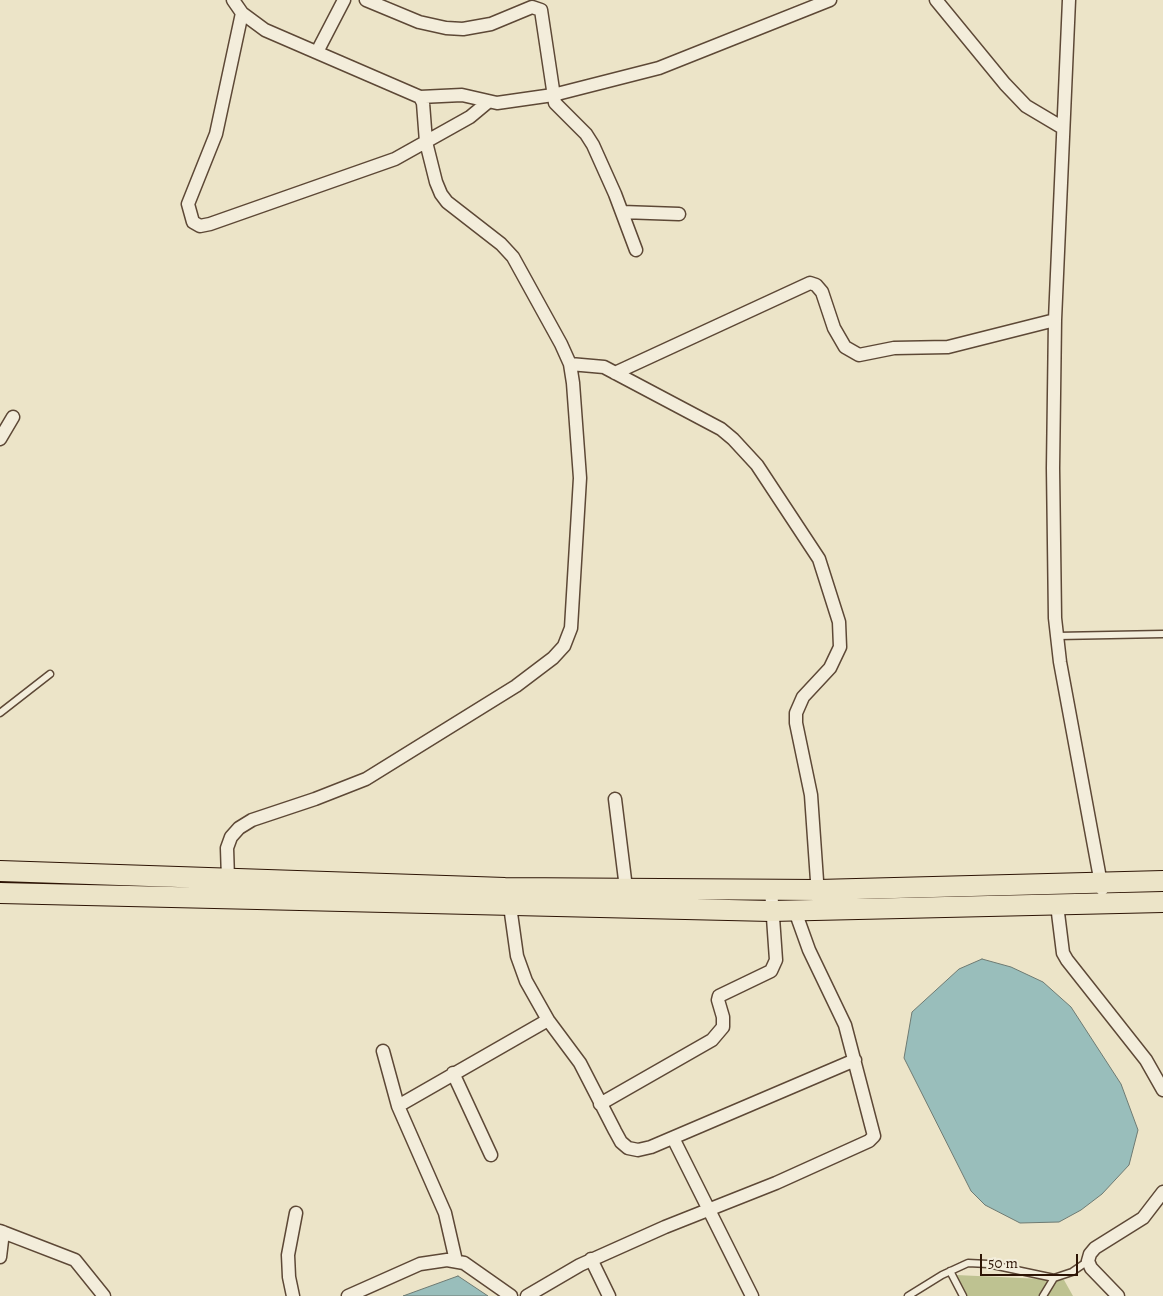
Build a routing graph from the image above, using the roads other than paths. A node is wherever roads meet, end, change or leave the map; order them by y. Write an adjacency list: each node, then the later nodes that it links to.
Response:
1 (233, 0): 7 (street)
2 (344, 0): 8 (street)
3 (366, 0): 9 (street)
4 (830, 0): 9 (street)
5 (1069, 0): 12 (street)
6 (937, 1): 12 (street)
7 (242, 13): 8 (street); 13 (street)
8 (317, 52): 10 (street)
9 (553, 95): 11 (street); 14 (street)
10 (420, 97): 11 (street); 13 (street)
11 (488, 102): 13 (street)
12 (1063, 128): 17 (street)
13 (426, 142): 18 (street)
14 (622, 212): 15 (street); 16 (street)
15 (679, 214)
16 (636, 250)
17 (1055, 320): 19 (street); 23 (street)
18 (570, 364): 19 (street); 28 (street)
19 (615, 373): 34 (street)
20 (14, 417): 21 (street)
21 (0, 439)
22 (1163, 634): 23 (lane)
23 (1056, 636): 31 (street)
24 (50, 674): 25 (lane)
25 (0, 713)
26 (615, 799): 32 (street)
27 (0, 872): 30 (main road)
28 (228, 879): 30 (main road); 32 (main road)
29 (1163, 881): 31 (main road)
30 (84, 884): 35 (main road); 39 (main road)
31 (1101, 884): 34 (main road); 37 (street)
32 (626, 888): 33 (main road)
33 (770, 889): 34 (main road); 41 (street)
34 (818, 890): 40 (street)
35 (0, 893)
36 (1163, 902): 37 (main road)
37 (1104, 904): 38 (main road)
38 (1057, 905): 40 (main road); 47 (street)
39 (510, 906): 41 (main road); 43 (street)
40 (819, 910): 42 (main road)
41 (771, 911): 42 (main road); 48 (street)
42 (794, 911): 45 (street)
43 (548, 1020): 46 (street); 48 (street)
44 (383, 1051): 49 (street)
45 (855, 1060): 50 (street); 53 (street)
46 (453, 1073): 49 (street); 51 (street)
47 (1163, 1090)
48 (600, 1104): 50 (street)
49 (398, 1106): 58 (street)
50 (672, 1138): 53 (street)
51 (491, 1155)
52 (1163, 1192): 59 (street)
53 (711, 1210): 57 (street); 68 (street)
54 (296, 1213): 63 (street)
55 (5, 1233): 56 (street); 62 (street)
56 (0, 1257)
57 (591, 1260): 66 (street); 67 (street)
58 (456, 1261): 64 (street); 65 (street)
59 (1088, 1261): 61 (lane); 72 (street)
60 (950, 1271): 61 (lane); 69 (lane); 70 (lane)
61 (1054, 1278): 71 (lane)
62 (104, 1296)
63 (293, 1296)
64 (348, 1296)
65 (511, 1296)
66 (527, 1296)
67 (608, 1296)
68 (752, 1296)
69 (908, 1296)
70 (963, 1296)
71 (1043, 1296)
72 (1118, 1296)

